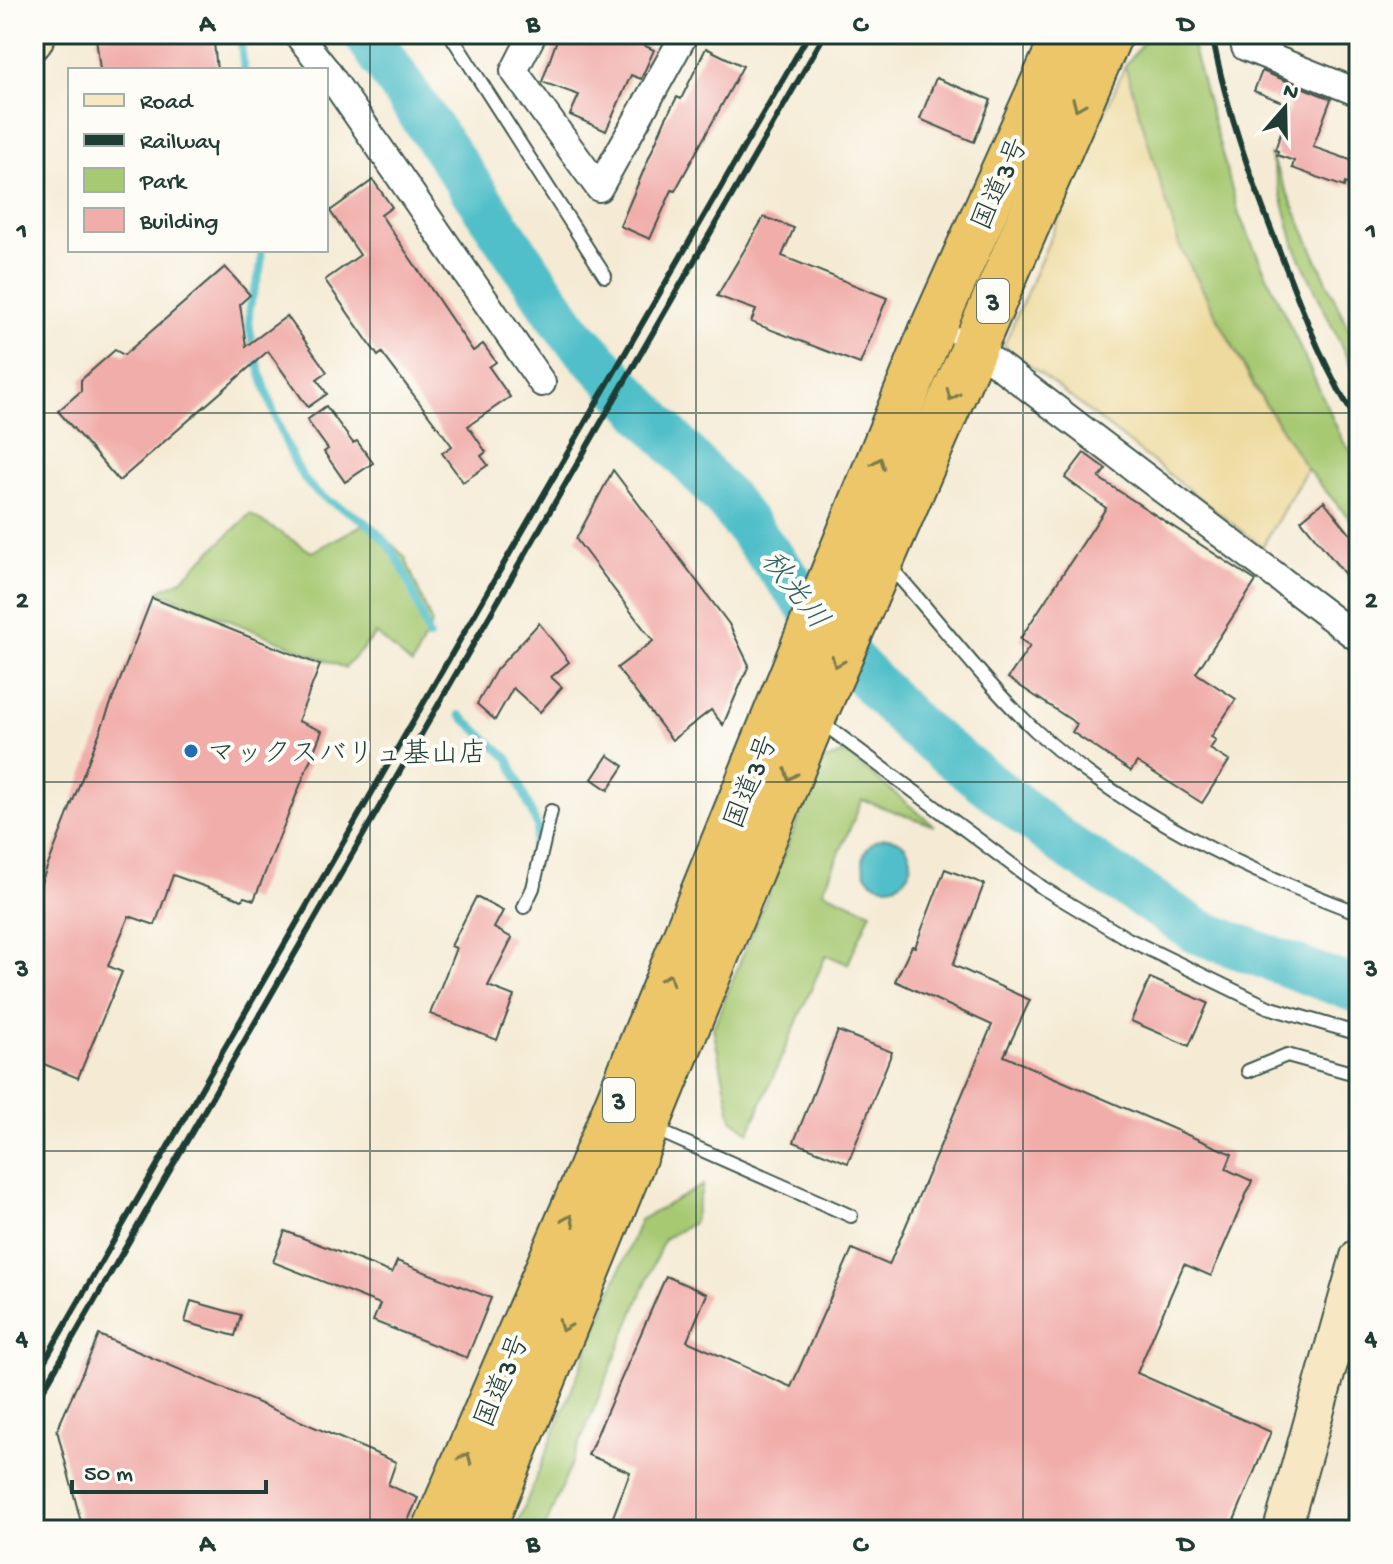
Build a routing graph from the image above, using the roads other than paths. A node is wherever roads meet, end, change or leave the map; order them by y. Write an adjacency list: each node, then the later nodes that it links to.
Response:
1 (37, 34): 9 (street)
2 (297, 34): 10 (street)
3 (450, 34): 13 (lane)
4 (533, 34): 5 (street)
5 (673, 34)
6 (1065, 34): 14 (highway, 国道3号 / 3)
7 (1110, 34): 15 (highway, 国道3号 / 3, one-way to 15)
8 (1242, 34): 12 (street)
9 (34, 41)
10 (324, 68)
11 (328, 73): 16 (street)
12 (1359, 93)
13 (605, 276)
14 (934, 325): 15 (street); 17 (highway, 国道3号 / 3, one-way to 14)
15 (974, 345): 17 (highway, 国道3号 / 3, one-way to 17); 18 (street)
16 (542, 383)
17 (870, 554): 19 (highway, 国道3号 / 3, one-way to 19); 22 (lane); 29 (highway, 国道3号 / 3, one-way to 17)
18 (1359, 639)
19 (817, 710): 23 (lane); 26 (highway, 国道3号 / 3, one-way to 26)
20 (551, 811): 21 (lane)
21 (524, 907)
22 (1359, 913)
23 (1359, 1034)
24 (1248, 1071): 25 (lane)
25 (1359, 1075)
26 (646, 1125): 27 (lane); 30 (highway, 国道3号 / 3, one-way to 30)
27 (851, 1216)
28 (1359, 1257): 31 (street)
29 (435, 1530)
30 (482, 1530)
31 (1282, 1530)

